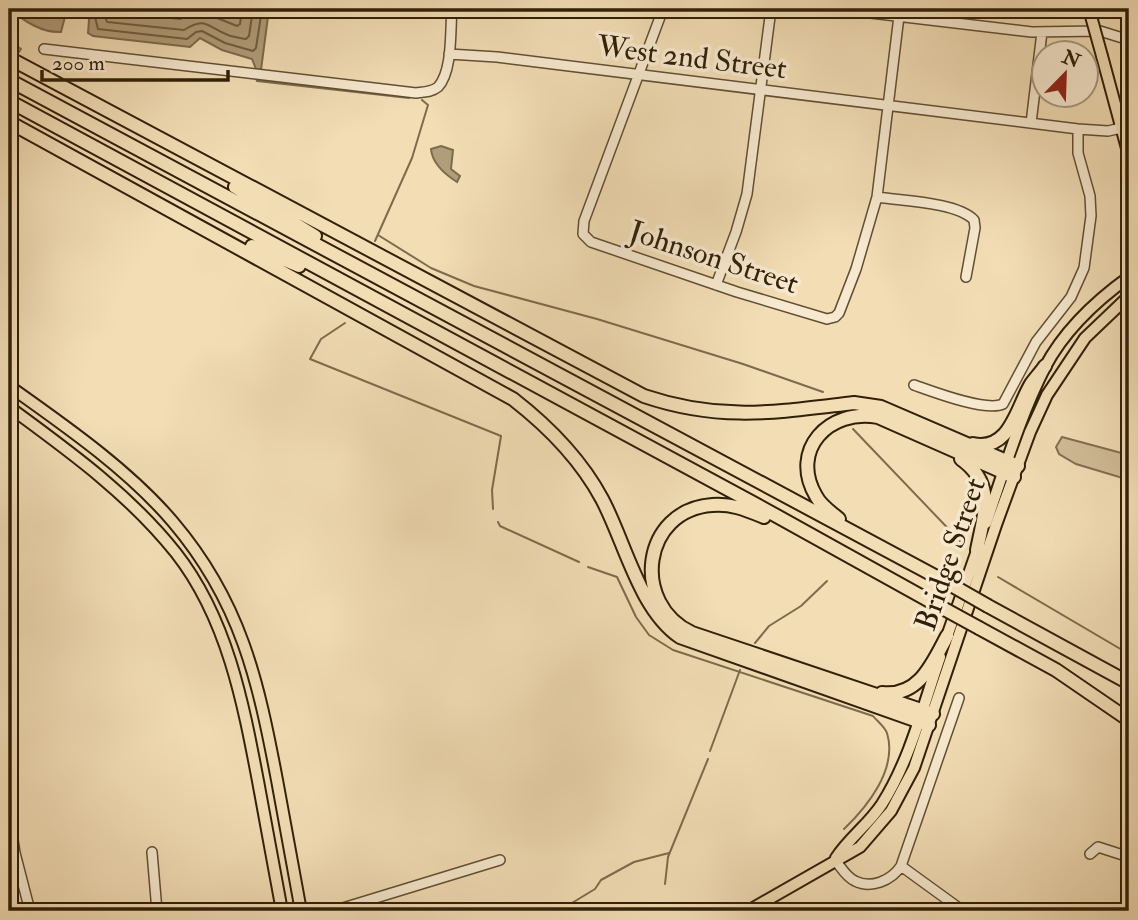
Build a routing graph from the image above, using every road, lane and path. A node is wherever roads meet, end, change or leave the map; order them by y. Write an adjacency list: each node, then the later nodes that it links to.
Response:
1 (452, 9): 10 (street)
2 (663, 9): 12 (street)
3 (771, 9): 14 (street)
4 (837, 9): 6 (street)
5 (1090, 9): 19 (main road, bridge)
6 (899, 16): 7 (street); 16 (street)
7 (1042, 32): 8 (street); 18 (street)
8 (1129, 40)
9 (44, 49): 10 (street)
10 (449, 54): 12 (street, West 2nd Street)
11 (9, 58): 21 (highway)
12 (637, 75): 14 (street, West 2nd Street); 27 (street, Johnson Street)
13 (9, 80): 30 (highway)
14 (761, 90): 16 (street, West 2nd Street); 27 (street)
15 (9, 101): 28 (highway)
16 (888, 106): 18 (street, West 2nd Street); 23 (street)
17 (12, 123): 24 (highway)
18 (1031, 123): 20 (street, West 2nd Street)
19 (1121, 128): 20 (street, West 2nd Street); 22 (main road)
20 (1078, 129): 32 (street)
21 (161, 138): 30 (highway); 35 (highway)
22 (1129, 156)
23 (877, 197): 25 (street); 27 (street, Johnson Street)
24 (168, 209): 28 (highway); 46 (highway)
25 (966, 277)
26 (1129, 277): 31 (main road, Bridge Street)
27 (716, 285)
28 (358, 290): 37 (highway)
29 (1129, 296): 36 (main road, Bridge Street)
30 (451, 317): 38 (highway)
31 (1045, 366): 35 (highway); 36 (main road, Bridge Street)
32 (914, 385)
33 (9, 386): 40 (main road)
34 (9, 407): 41 (main road)
35 (951, 444): 36 (highway); 38 (highway); 39 (highway)
36 (1011, 469): 39 (main road, Bridge Street); 46 (main road, Bridge Street)
37 (800, 530): 44 (highway); 47 (highway, bridge)
38 (864, 538): 43 (highway, bridge)
39 (977, 550): 42 (main road, Bridge Street)
40 (236, 624): 41 (street); 58 (main road)
41 (219, 631): 57 (main road)
42 (947, 636): 44 (highway); 46 (main road, Bridge Street)
43 (1129, 683)
44 (863, 691): 46 (highway)
45 (959, 698): 54 (street)
46 (925, 718): 53 (main road, Bridge Street)
47 (1129, 720)
48 (9, 815): 55 (street)
49 (152, 852): 56 (street)
50 (1090, 854): 51 (street)
51 (1129, 857)
52 (500, 860): 59 (street)
53 (835, 860): 54 (street); 60 (main road, Bridge Street)
54 (901, 866): 61 (street)
55 (30, 911)
56 (157, 911)
57 (282, 911)
58 (302, 911)
59 (333, 911)
60 (748, 911)
61 (963, 911)

